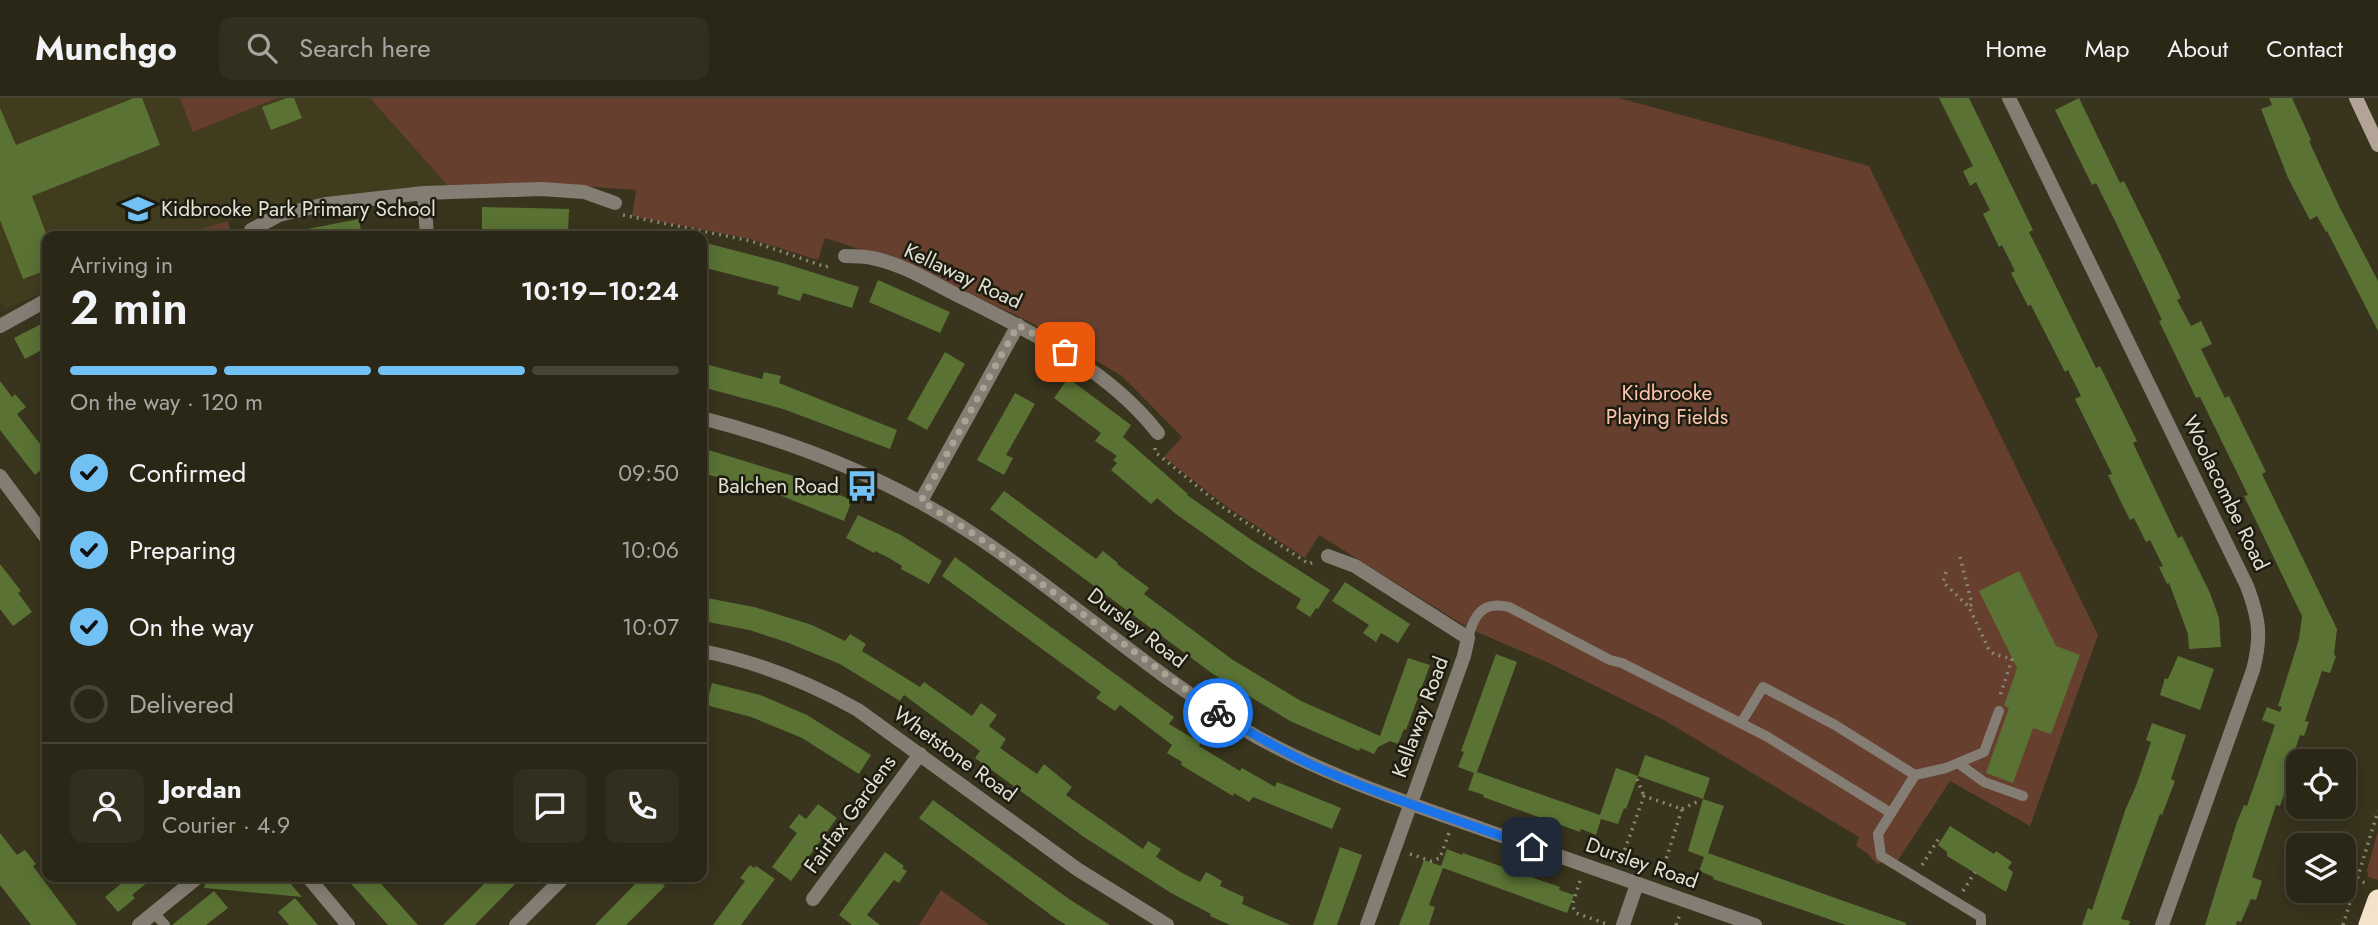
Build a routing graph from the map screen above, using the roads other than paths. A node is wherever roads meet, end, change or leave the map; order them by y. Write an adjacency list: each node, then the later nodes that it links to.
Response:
1 (2009, 98): 44 (street, Woolacombe Road)
2 (2356, 98): 3 (street)
3 (2378, 145)
4 (424, 192): 5 (street); 6 (street); 7 (street)
5 (615, 203)
6 (251, 230)
7 (428, 231)
8 (845, 256): 10 (street, Kellaway Road)
9 (42, 303): 11 (street)
10 (1018, 325): 13 (street, Kellaway Road); 15 (street)
11 (0, 326)
12 (707, 419): 15 (street, Dursley Road)
13 (1158, 432)
14 (0, 477): 16 (street)
15 (921, 501): 26 (street, Dursley Road)
16 (42, 532)
17 (1328, 556): 18 (street, Kellaway Road)
18 (1468, 638): 21 (lane); 26 (street, Kellaway Road)
19 (707, 652): 22 (street, Whetstone Road)
20 (1999, 711): 23 (lane)
21 (1741, 723): 24 (lane); 27 (lane)
22 (920, 754): 32 (street, Fairfax Gardens); 39 (street, Whetstone Road)
23 (1958, 763): 24 (lane); 25 (lane)
24 (1915, 775): 27 (lane)
25 (2023, 796)
26 (1411, 804): 31 (street, Dursley Road); 40 (street, Kellaway Road)
27 (1891, 813): 43 (lane)
28 (192, 882): 34 (street)
29 (312, 882): 37 (street)
30 (560, 882): 38 (street)
31 (1637, 884): 41 (street); 42 (street, Dursley Road)
32 (813, 899)
33 (2378, 900): 45 (highway)
34 (154, 913): 35 (street); 36 (lane)
35 (139, 925)
36 (165, 925)
37 (348, 925)
38 (516, 925)
39 (1167, 925)
40 (1367, 925)
41 (1623, 925)
42 (1755, 925)
43 (1981, 925)
44 (2162, 925)
45 (2369, 925)

